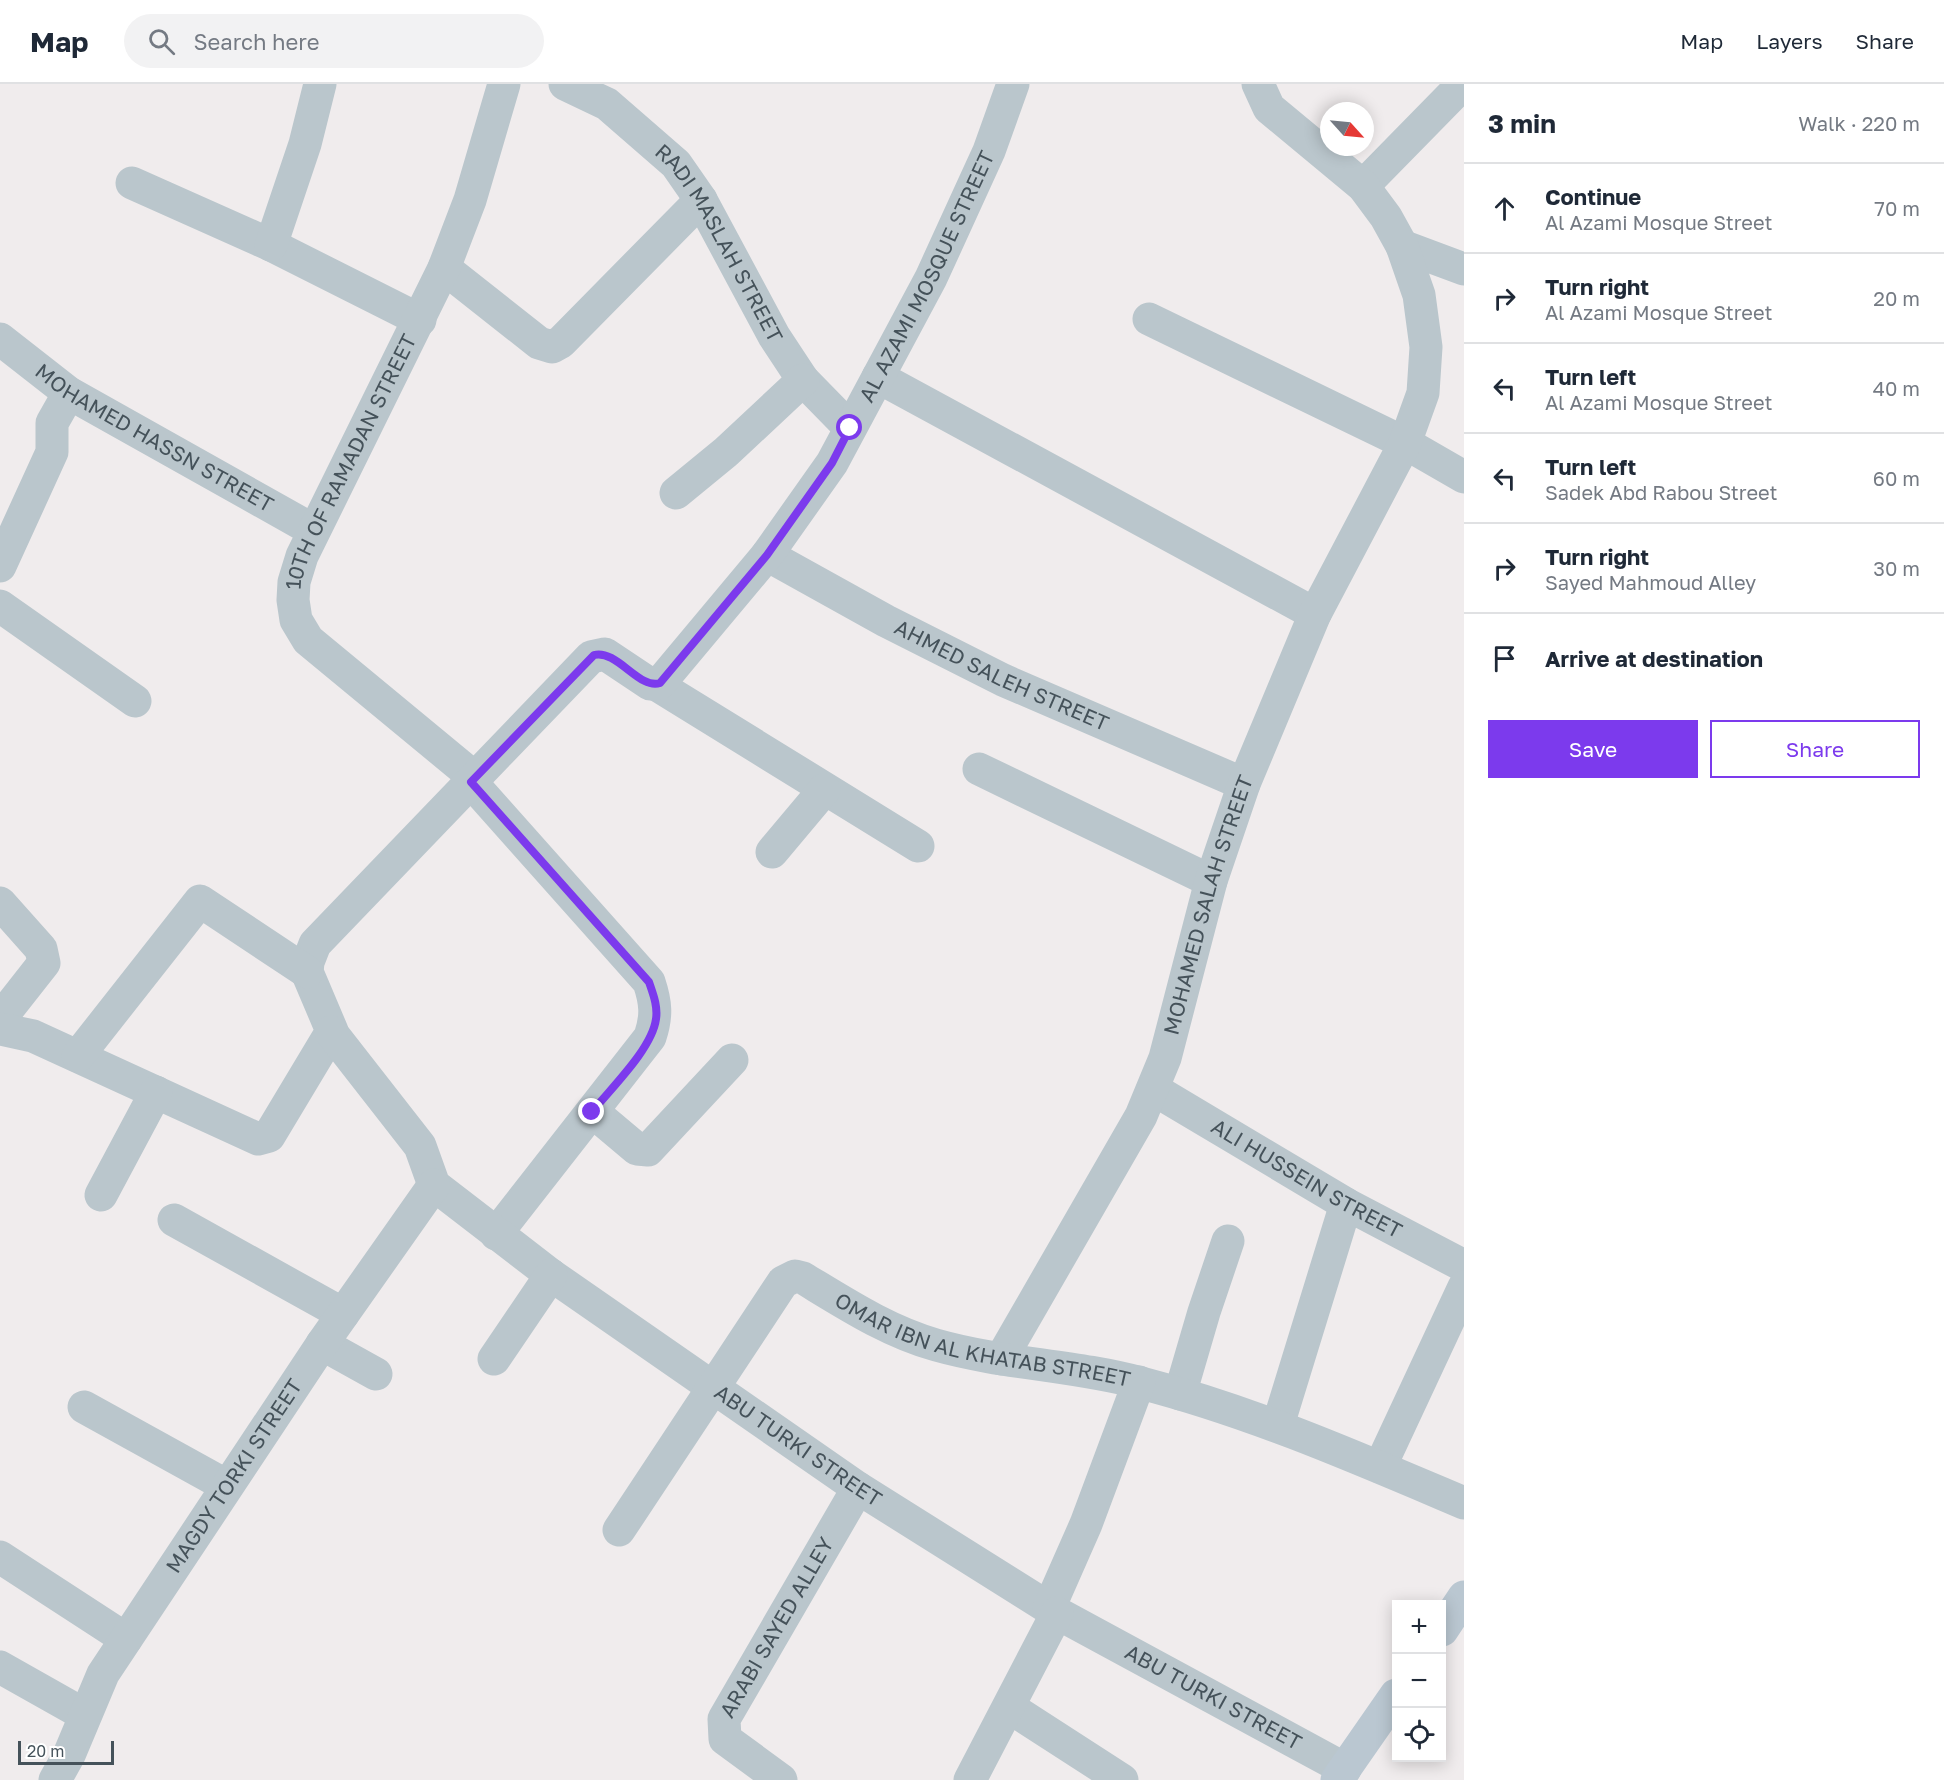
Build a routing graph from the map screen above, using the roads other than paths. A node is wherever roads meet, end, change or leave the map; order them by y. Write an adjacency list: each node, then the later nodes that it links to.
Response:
1 (320, 84): 11 (street)
2 (504, 84): 13 (street, 10TH OF RAMADAN STREET)
3 (565, 84): 7 (street, RADI MASLAH STREET)
4 (1013, 84): 18 (street, AL AZAMI MOSQUE STREET)
5 (1258, 84): 9 (street, MOHAMED SALAH STREET)
6 (1463, 84): 9 (street)
7 (616, 94): 10 (street, RADI MASLAH STREET)
8 (132, 183): 11 (street)
9 (1363, 186): 12 (street, MOHAMED SALAH STREET)
10 (701, 200): 13 (street); 19 (street, RADI MASLAH STREET)
11 (271, 245): 16 (street)
12 (1402, 246): 14 (street); 22 (street, MOHAMED SALAH STREET)
13 (444, 268): 16 (street, 10TH OF RAMADAN STREET)
14 (1464, 269)
15 (1149, 319): 22 (street)
16 (420, 320): 25 (street, 10TH OF RAMADAN STREET)
17 (0, 339): 20 (street, MOHAMED HASSN STREET)
18 (878, 377): 21 (street, AL AZAMI MOSQUE STREET); 29 (street)
19 (803, 380): 21 (street, RADI MASLAH STREET); 24 (street)
20 (69, 393): 25 (street, MOHAMED HASSN STREET); 27 (street)
21 (850, 428): 26 (street, AL AZAMI MOSQUE STREET)
22 (1405, 443): 23 (street); 29 (street, MOHAMED SALAH STREET)
23 (1464, 477)
24 (676, 493)
25 (313, 530): 33 (street, 10TH OF RAMADAN STREET)
26 (767, 555): 30 (street, AL AZAMI MOSQUE STREET); 34 (street, AHMED SALEH STREET)
27 (0, 564)
28 (0, 606): 31 (street)
29 (1315, 614): 34 (street, MOHAMED SALAH STREET)
30 (657, 685): 33 (street); 35 (street)
31 (135, 701)
32 (979, 769): 38 (street)
33 (473, 780): 40 (street); 48 (street, 10TH OF RAMADAN STREET)
34 (1244, 784): 38 (street, MOHAMED SALAH STREET)
35 (824, 789): 36 (street); 37 (street)
36 (918, 846)
37 (772, 852)
38 (1211, 881): 46 (street, MOHAMED SALAH STREET)
39 (0, 903): 41 (street)
40 (307, 972): 43 (street); 44 (street)
41 (0, 1019)
42 (0, 1029): 44 (street)
43 (331, 1032): 47 (street); 49 (street)
44 (78, 1056): 47 (street)
45 (732, 1060): 48 (street)
46 (1153, 1089): 51 (street, ALI HUSSEIN STREET); 61 (street, MOHAMED SALAH STREET)
47 (156, 1092): 50 (street)
48 (592, 1112): 53 (street)
49 (434, 1185): 53 (street, ABU TURKI STREET); 58 (street, MAGDY TORKI STREET)
50 (100, 1195)
51 (1346, 1204): 55 (street, ALI HUSSEIN STREET); 67 (street)
52 (174, 1220): 58 (street)
53 (496, 1234): 56 (street, ABU TURKI STREET)
54 (1228, 1241): 65 (street)
55 (1464, 1266)
56 (551, 1275): 60 (street); 64 (street, ABU TURKI STREET)
57 (1464, 1287): 68 (street)
58 (343, 1314): 59 (street, MAGDY TORKI STREET)
59 (322, 1344): 62 (street); 69 (street, MAGDY TORKI STREET)
60 (494, 1359)
61 (1001, 1359): 63 (street, OMAR IBN AL KHATAB STREET); 64 (street, OMAR IBN AL KHATAB STREET)
62 (376, 1374)
63 (1139, 1382): 65 (street, OMAR IBN AL KHATAB STREET); 75 (street)
64 (713, 1388): 70 (street, ABU TURKI STREET); 72 (street, OMAR IBN AL KHATAB STREET)
65 (1180, 1394): 67 (street, OMAR IBN AL KHATAB STREET)
66 (84, 1407): 69 (street)
67 (1278, 1425): 68 (street, OMAR IBN AL KHATAB STREET)
68 (1380, 1467): 71 (street, OMAR IBN AL KHATAB STREET)
69 (227, 1486): 77 (street, MAGDY TORKI STREET)
70 (858, 1488): 75 (street, ABU TURKI STREET); 85 (street, ARABI SAYED ALLEY)
71 (1464, 1503)
72 (619, 1530)
73 (0, 1557): 77 (street)
74 (1464, 1597): 76 (street)
75 (1053, 1610): 80 (street); 82 (street, ABU TURKI STREET)
76 (1446, 1624)
77 (126, 1639): 81 (street, MAGDY TORKI STREET)
78 (0, 1667): 81 (street)
79 (1392, 1701): 82 (street)
80 (1009, 1707): 83 (street); 86 (street)
81 (85, 1715): 84 (street, MAGDY TORKI STREET)
82 (1341, 1775)
83 (975, 1778)
84 (55, 1780)
85 (782, 1780)
86 (1122, 1780)

